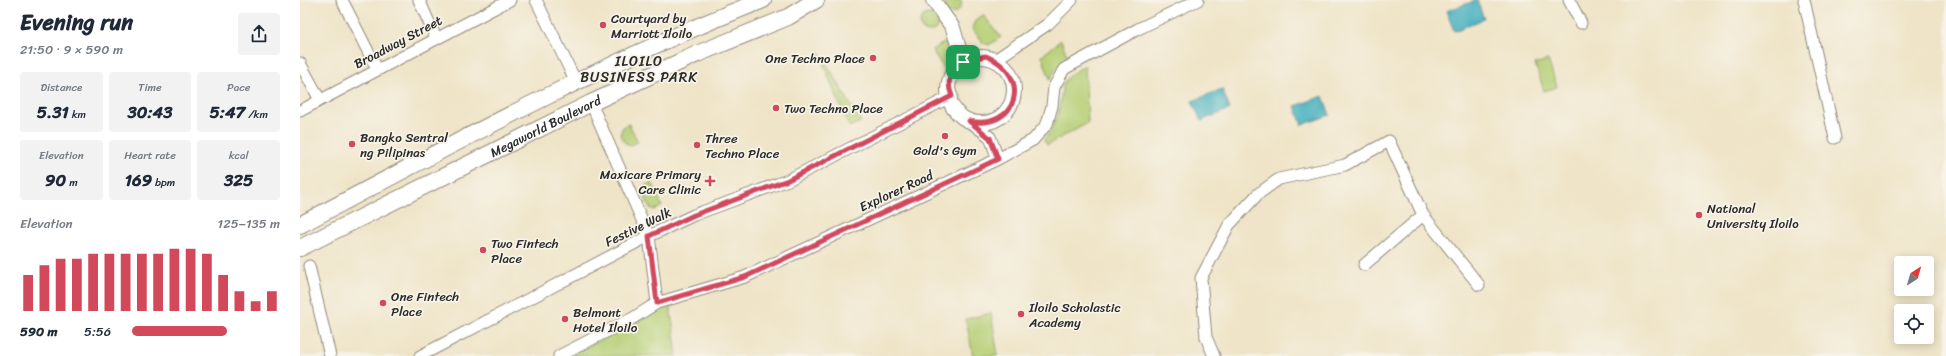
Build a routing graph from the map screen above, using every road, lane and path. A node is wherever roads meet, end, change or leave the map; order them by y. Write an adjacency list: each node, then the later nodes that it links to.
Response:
1 (342, 0): 17 (street)
2 (419, 0): 13 (street)
3 (510, 0): 13 (street, Broadway Street)
4 (536, 0): 18 (street)
5 (762, 0): 18 (main road, Megaworld Boulevard)
6 (816, 0): 21 (main road, Megaworld Boulevard)
7 (933, 0): 15 (street)
8 (1072, 0): 14 (street)
9 (1198, 0): 25 (street, Explorer Road)
10 (1569, 0): 12 (street)
11 (1804, 0): 24 (street)
12 (1582, 23)
13 (436, 38): 17 (street, Broadway Street)
14 (995, 60): 15 (street); 23 (street)
15 (963, 62): 19 (street)
16 (300, 63): 20 (street)
17 (377, 69): 20 (street, Broadway Street)
18 (576, 82): 27 (main road, Megaworld Boulevard)
19 (948, 86): 23 (street); 28 (street, Festive Walk)
20 (320, 100): 22 (street, Broadway Street)
21 (591, 103): 28 (street); 29 (main road, Megaworld Boulevard)
22 (300, 111)
23 (969, 121): 25 (street)
24 (1836, 138)
25 (998, 159): 33 (street, Explorer Road)
26 (1423, 215): 30 (street); 32 (street); 37 (street)
27 (300, 226)
28 (649, 236): 33 (street); 35 (street, Festive Walk)
29 (300, 248)
30 (1364, 265)
31 (309, 266): 34 (street)
32 (1479, 285)
33 (657, 303): 36 (street, Explorer Road)
34 (330, 356)
35 (420, 356)
36 (559, 356)
37 (1214, 356)

